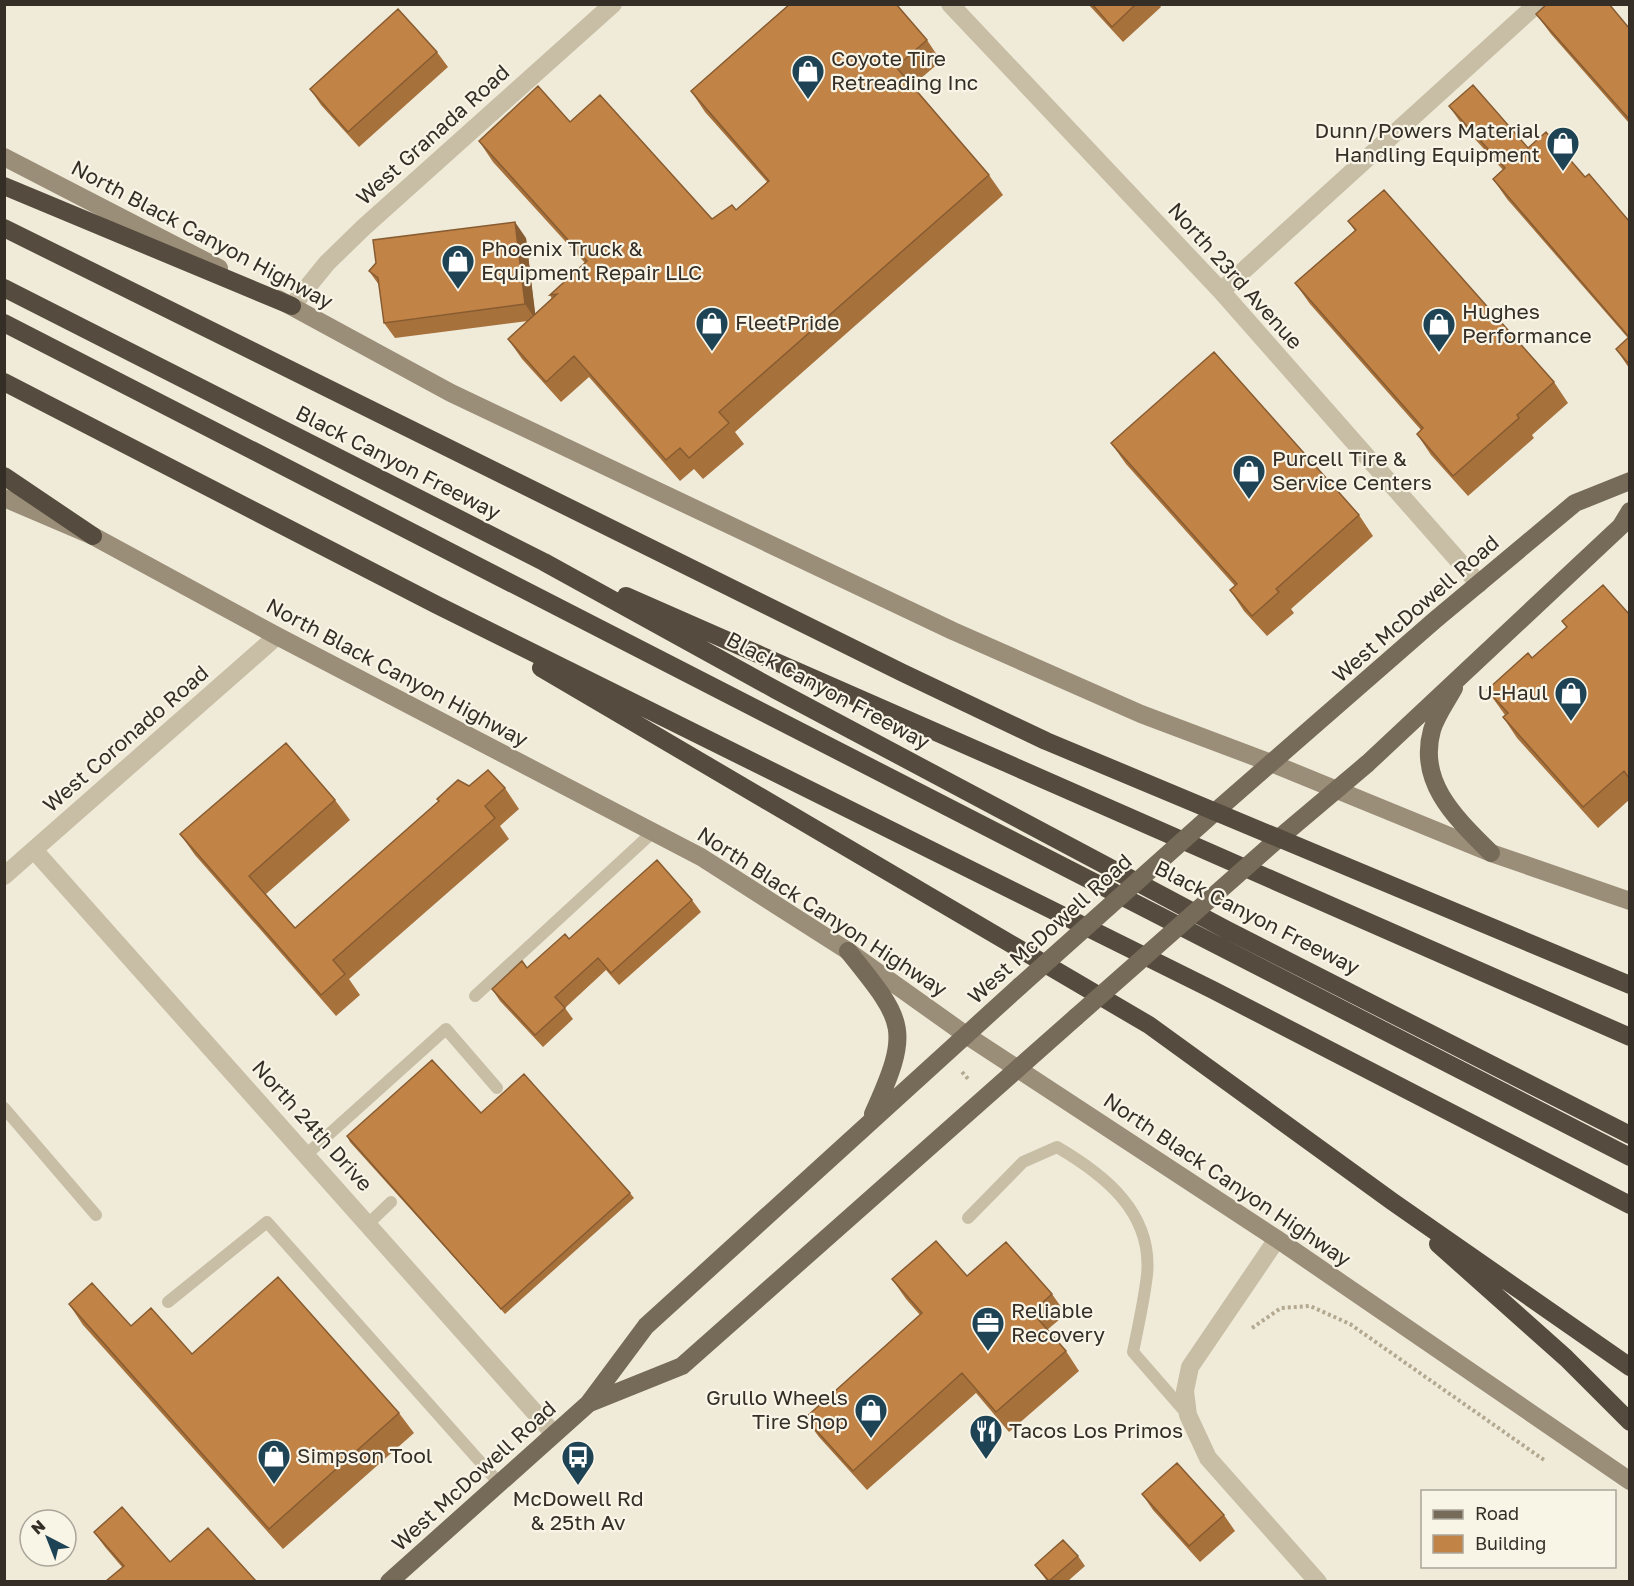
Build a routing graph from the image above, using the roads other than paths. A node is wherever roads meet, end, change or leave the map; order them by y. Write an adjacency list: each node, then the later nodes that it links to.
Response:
1 (613, 4): 9 (street, West Granada Road)
2 (950, 4): 8 (street, North 23rd Avenue)
3 (1537, 4): 8 (street)
4 (4, 157): 9 (main road, North Black Canyon Highway)
5 (4, 186): 9 (highway)
6 (4, 228): 30 (highway, bridge)
7 (4, 288): 17 (highway, Black Canyon Freeway)
8 (1221, 291): 18 (street, North 23rd Avenue)
9 (292, 306): 22 (main road, North Black Canyon Highway)
10 (4, 323): 40 (highway)
11 (4, 382): 19 (highway)
12 (4, 476): 16 (highway)
13 (1629, 481): 18 (main road, West McDowell Road)
14 (4, 498): 16 (main road, North Black Canyon Highway)
15 (1629, 511): 21 (main road, West McDowell Road)
16 (93, 536): 20 (main road, North Black Canyon Highway)
17 (544, 562): 33 (highway); 38 (highway, Black Canyon Freeway)
18 (1479, 584): 22 (main road, West McDowell Road)
19 (437, 605): 42 (highway); 43 (highway)
20 (277, 636): 24 (main road, North Black Canyon Highway); 25 (street, West Coronado Road)
21 (1461, 675): 23 (main road, West McDowell Road); 26 (main road)
22 (1271, 763): 23 (main road, North Black Canyon Highway); 32 (main road, West McDowell Road, bridge)
23 (1337, 790): 26 (main road, North Black Canyon Highway); 34 (main road, West McDowell Road, bridge)
24 (653, 832): 29 (main road, North Black Canyon Highway); 31 (lane)
25 (34, 850): 27 (street, West Coronado Road); 39 (street, North 24th Drive)
26 (1491, 853): 28 (main road, North Black Canyon Highway)
27 (4, 876)
28 (1629, 901)
29 (848, 951): 32 (main road, North Black Canyon Highway); 37 (main road)
30 (1629, 985)
31 (475, 996)
32 (966, 1035): 34 (main road, North Black Canyon Highway); 37 (main road, West McDowell Road)
33 (1629, 1037)
34 (1017, 1069): 47 (main road, North Black Canyon Highway); 50 (main road, West McDowell Road)
35 (497, 1088): 39 (lane)
36 (4, 1108): 44 (lane)
37 (869, 1123): 50 (main road, West McDowell Road)
38 (1629, 1135)
39 (307, 1154): 46 (street, North 24th Drive)
40 (1629, 1157)
41 (391, 1202): 46 (lane)
42 (1393, 1202): 49 (highway); 52 (highway)
43 (1629, 1205)
44 (96, 1215)
45 (968, 1218): 51 (lane)
46 (368, 1224): 53 (street, North 24th Drive)
47 (1277, 1239): 51 (street); 54 (main road, North Black Canyon Highway)
48 (168, 1302): 55 (lane)
49 (1629, 1367)
50 (588, 1404): 53 (main road, West McDowell Road)
51 (1188, 1415): 57 (street)
52 (1629, 1422)
53 (554, 1434): 55 (main road, West McDowell Road)
54 (1629, 1481)
55 (499, 1483): 56 (main road, West McDowell Road)
56 (389, 1581)
57 (1318, 1581)

